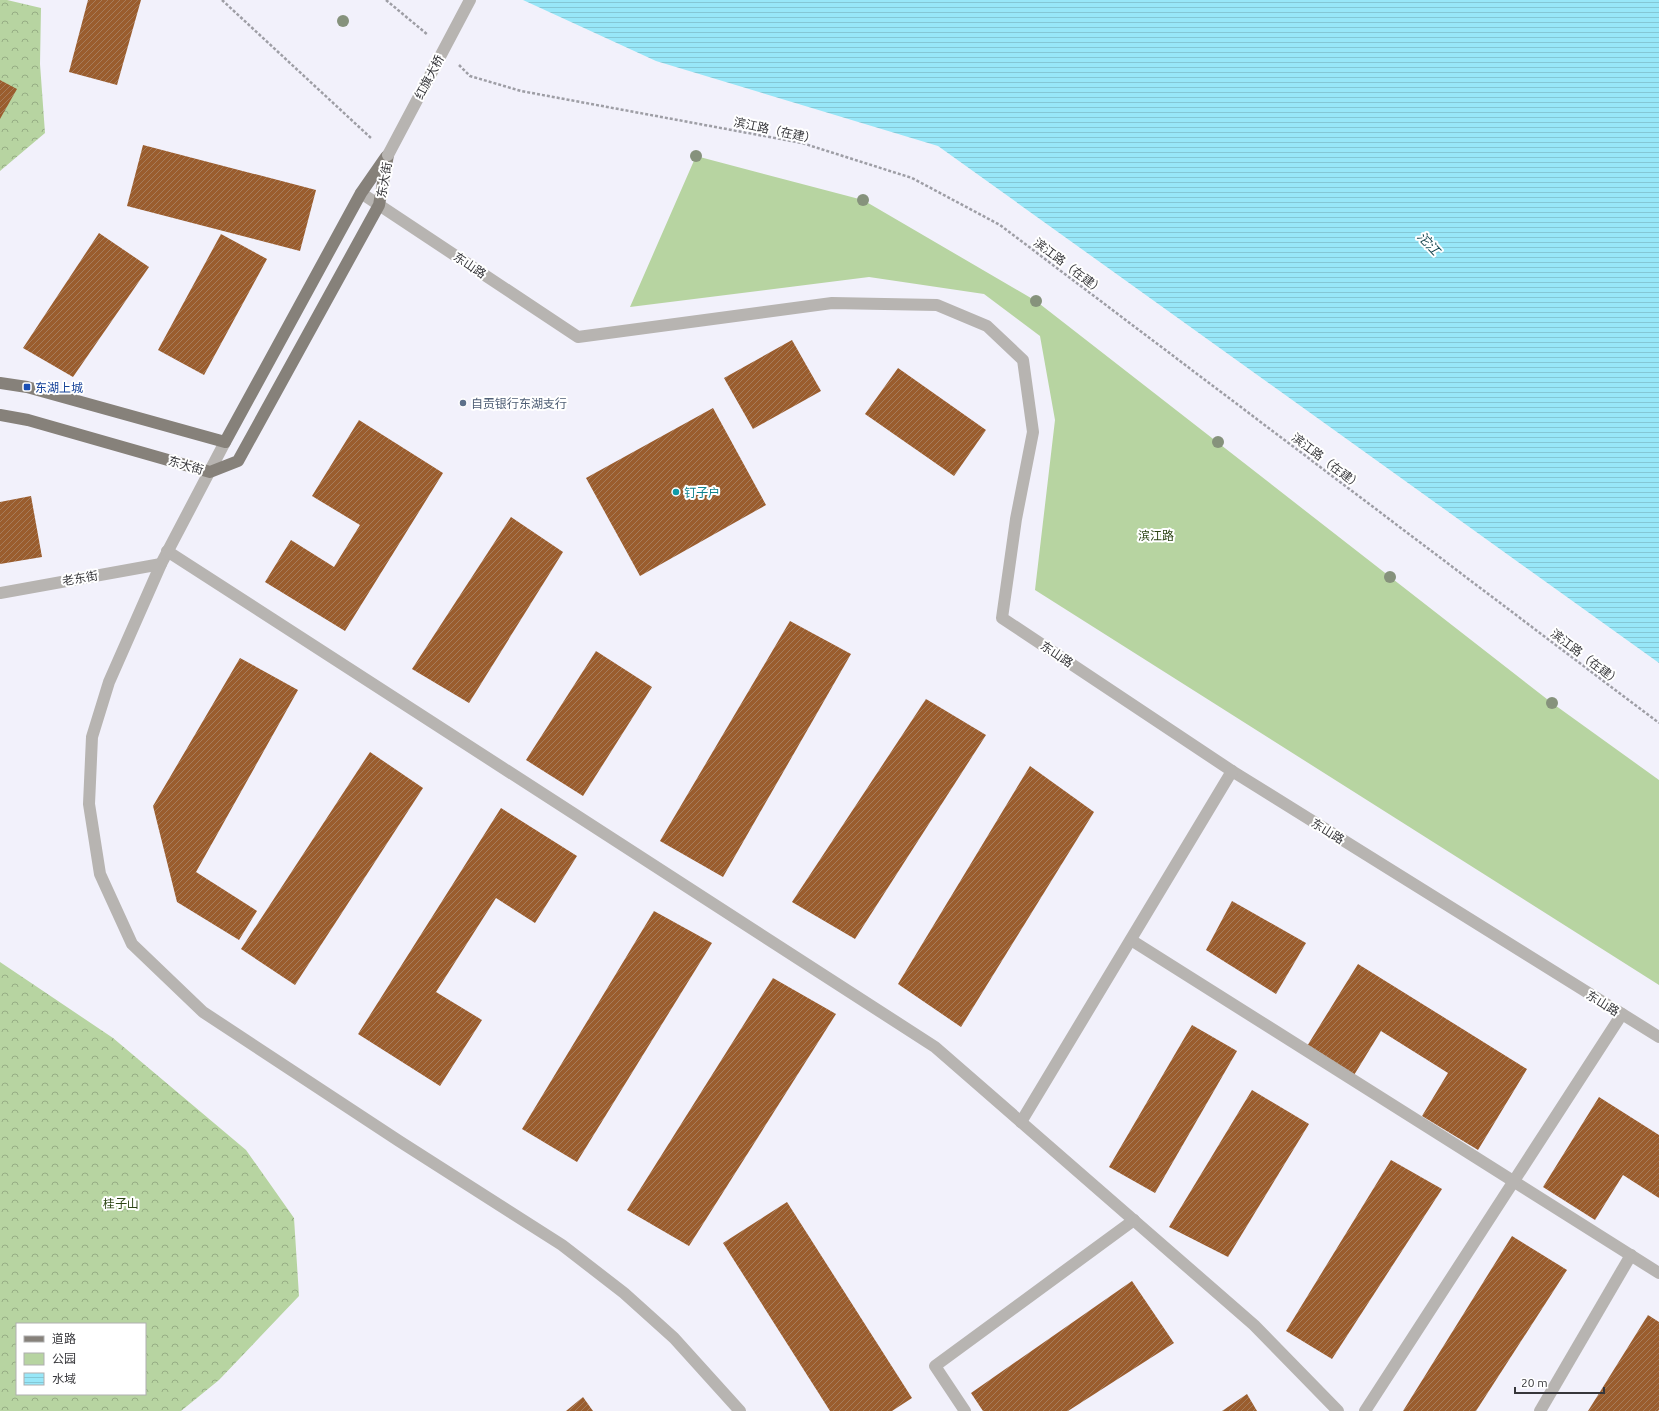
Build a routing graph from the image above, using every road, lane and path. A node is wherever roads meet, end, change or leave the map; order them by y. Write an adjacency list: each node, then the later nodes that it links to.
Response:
1 (222, 0): 6 (path)
2 (386, 0): 4 (path)
3 (470, 0): 6 (street, 红旗大桥, bridge)
4 (433, 39)
5 (454, 60): 16 (path, 滨江路（在建）)
6 (388, 155): 7 (main road, 东大街); 8 (main road, 东大街)
7 (361, 192): 8 (street, 东山路); 11 (main road, 东大街)
8 (379, 204): 12 (main road, 东大街); 17 (street, 东山路)
9 (0, 383): 11 (main road)
10 (0, 415): 12 (main road, 东大街)
11 (225, 442): 12 (street)
12 (210, 472): 13 (street)
13 (167, 551): 14 (street); 21 (street)
14 (161, 564): 15 (street, 老东街); 26 (street)
15 (0, 593)
16 (1659, 723)
17 (1232, 771): 18 (street); 19 (street, 东山路)
18 (1131, 940): 21 (street); 22 (street)
19 (1622, 1014): 20 (street, 东山路); 22 (street)
20 (1659, 1037)
21 (1021, 1122): 23 (street)
22 (1513, 1181): 24 (street); 29 (street)
23 (1134, 1220): 27 (street); 28 (street)
24 (1631, 1255): 25 (street); 30 (street)
25 (1659, 1273)
26 (740, 1411)
27 (965, 1411)
28 (1338, 1411)
29 (1365, 1411)
30 (1540, 1411)

